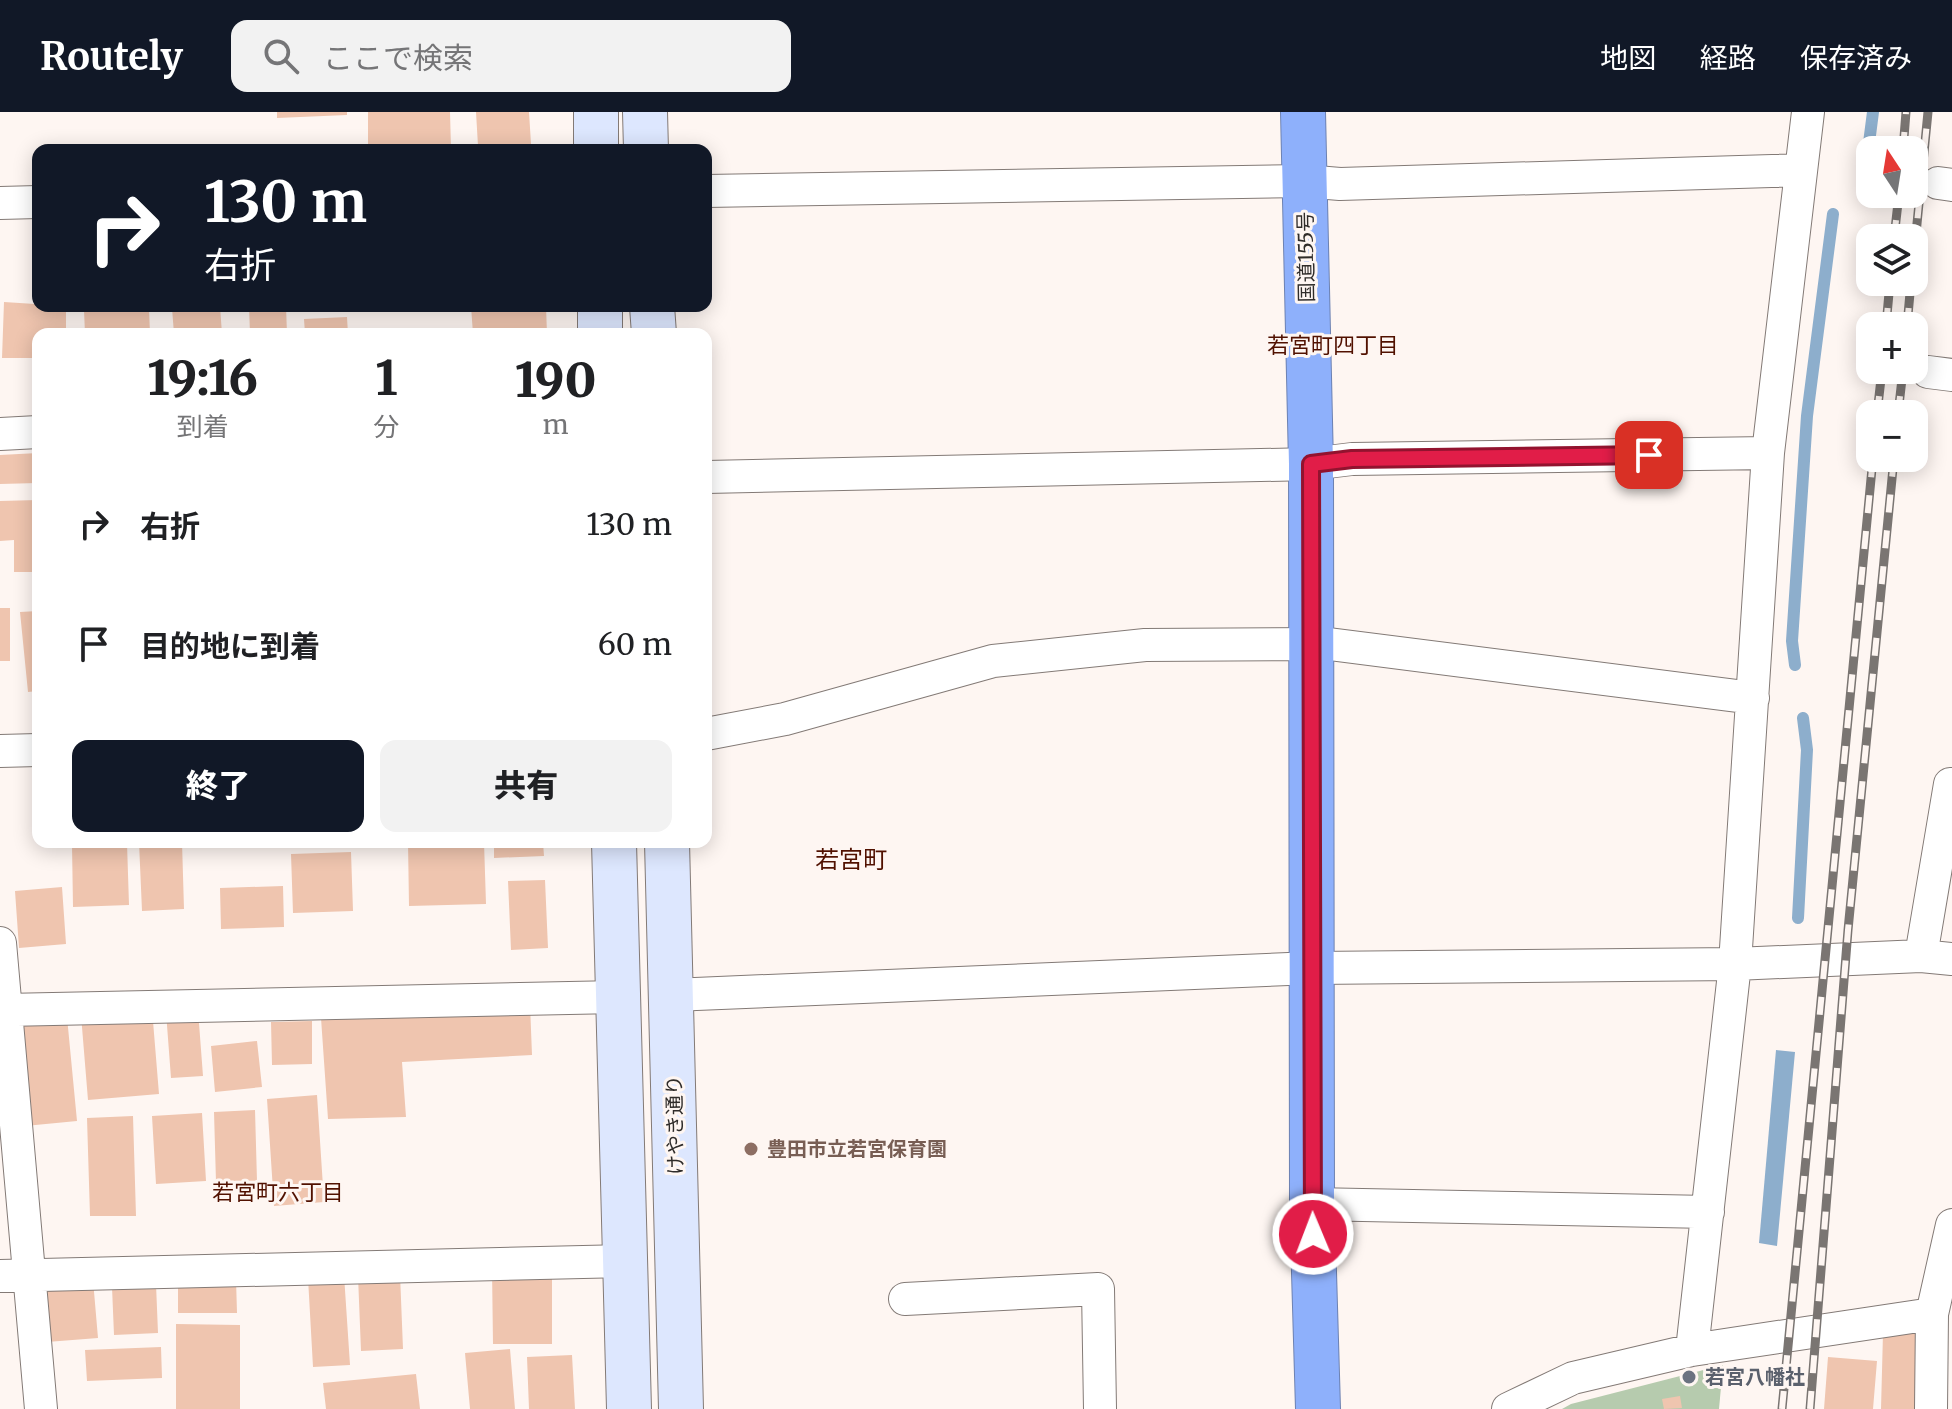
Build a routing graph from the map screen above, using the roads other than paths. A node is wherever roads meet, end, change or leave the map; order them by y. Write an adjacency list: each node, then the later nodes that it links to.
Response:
1 (596, 112): 5 (street)
2 (645, 112): 6 (street)
3 (1303, 112): 8 (highway, 国道155号)
4 (1808, 112): 7 (street)
5 (596, 144)
6 (646, 144)
7 (1801, 170): 8 (street); 14 (street)
8 (1304, 181): 9 (street); 15 (highway, 国道155号)
9 (712, 191)
10 (32, 202): 11 (street)
11 (0, 203)
12 (32, 432): 13 (street)
13 (0, 434)
14 (1768, 453): 15 (street); 18 (street)
15 (1311, 464): 16 (street); 17 (highway, 国道155号)
16 (712, 477)
17 (1313, 644): 18 (street); 19 (street); 28 (highway, 国道155号)
18 (1753, 698): 27 (street)
19 (712, 733)
20 (32, 750): 21 (street)
21 (0, 751)
22 (1950, 784): 26 (street)
23 (614, 848): 30 (street)
24 (667, 848): 29 (street, けやき通り)
25 (0, 943): 31 (street)
26 (1936, 958): 27 (street)
27 (1735, 964): 28 (street); 33 (street)
28 (1313, 968): 29 (street); 32 (highway, 国道155号)
29 (672, 995): 42 (street, けやき通り)
30 (618, 997): 31 (street); 35 (street)
31 (5, 1010): 36 (street)
32 (1312, 1204): 33 (street); 44 (highway, 国道155号)
33 (1708, 1212): 39 (street)
34 (1952, 1225): 38 (street)
35 (626, 1261): 36 (street); 41 (street)
36 (14, 1276): 40 (street)
37 (905, 1299): 43 (street)
38 (1932, 1314): 39 (street); 46 (street)
39 (1692, 1350): 45 (street)
40 (41, 1409)
41 (629, 1409)
42 (681, 1409)
43 (1100, 1409)
44 (1318, 1409)
45 (1508, 1409)
46 (1931, 1409)

